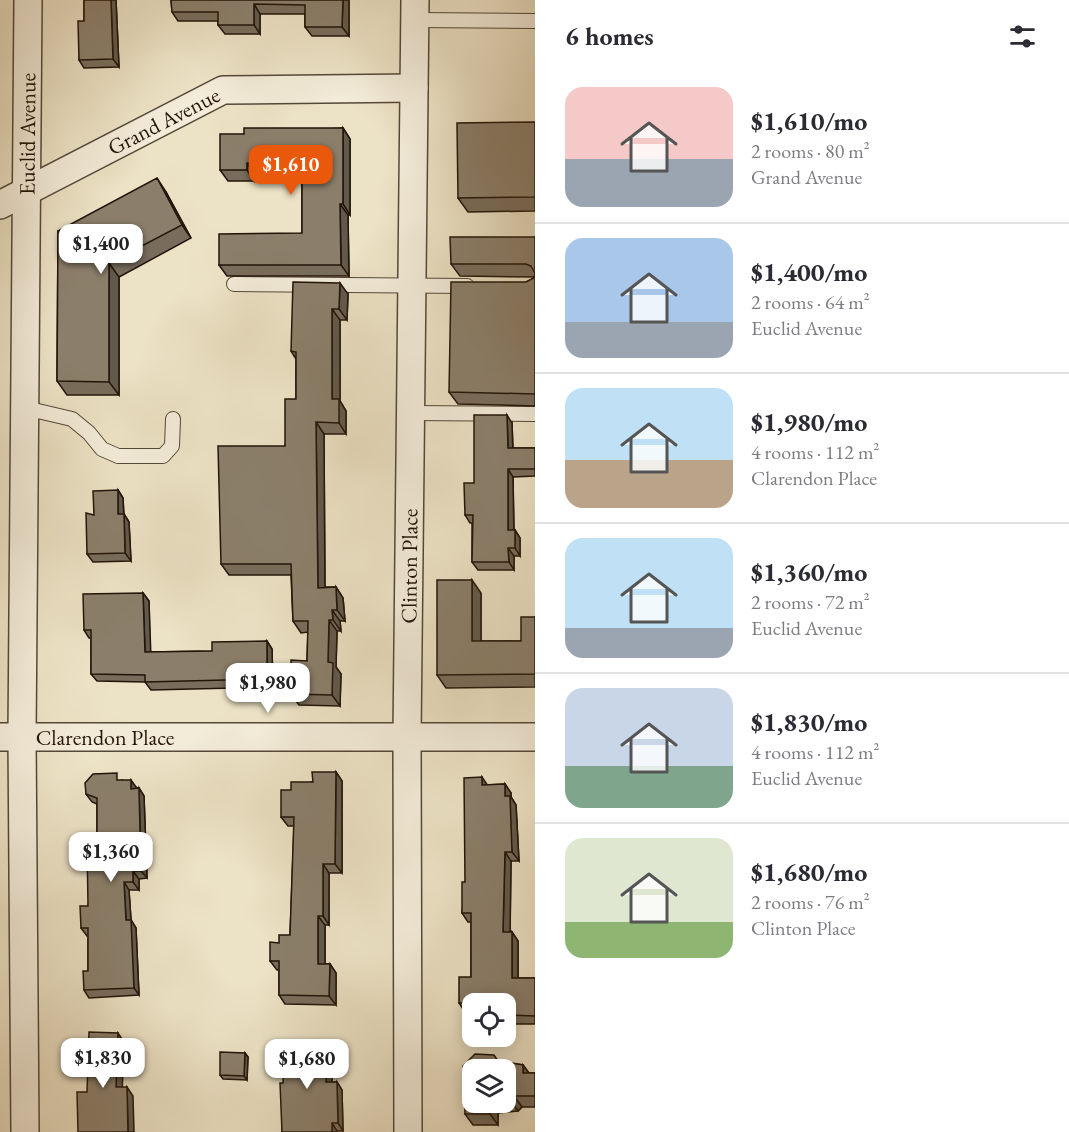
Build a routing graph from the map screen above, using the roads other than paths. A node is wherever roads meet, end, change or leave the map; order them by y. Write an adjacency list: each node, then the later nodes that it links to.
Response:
1 (28, 0): 5 (street, Euclid Avenue)
2 (415, 10): 3 (lane); 4 (street, Clinton Place)
3 (535, 21)
4 (414, 88): 5 (street, Grand Avenue); 8 (street, Clinton Place)
5 (26, 191): 6 (street, Grand Avenue); 10 (street, Euclid Avenue)
6 (0, 205)
7 (234, 284): 8 (lane)
8 (412, 286): 9 (lane); 11 (street, Clinton Place)
9 (479, 286)
10 (25, 408): 13 (lane); 14 (street, Euclid Avenue)
11 (410, 413): 12 (lane); 15 (street, Clinton Place)
12 (535, 414)
13 (173, 419)
14 (11, 737): 15 (street, Clarendon Place); 17 (street, Euclid Avenue)
15 (407, 737): 16 (street, Clarendon Place); 18 (street, Clinton Place)
16 (535, 737)
17 (25, 1132)
18 (408, 1132)

